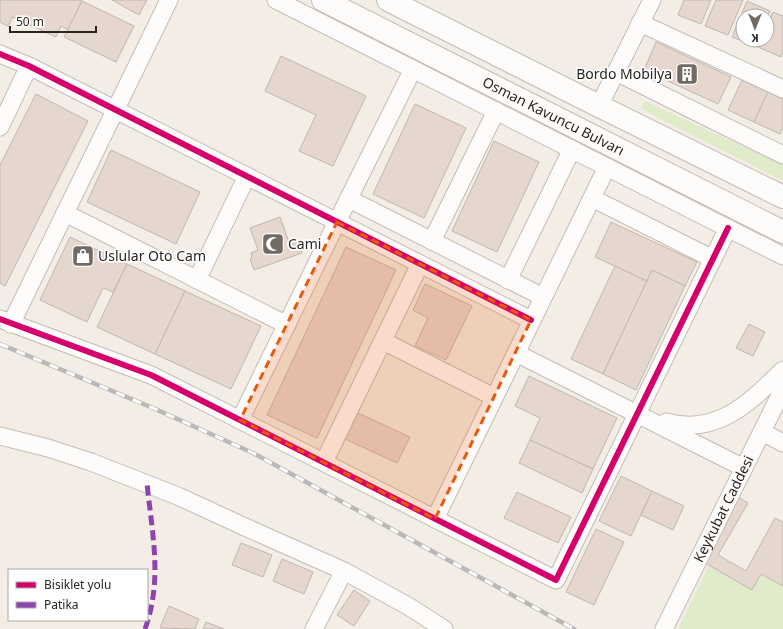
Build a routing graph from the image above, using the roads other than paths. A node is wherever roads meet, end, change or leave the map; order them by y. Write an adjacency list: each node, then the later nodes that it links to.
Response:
1 (169, 0): 13 (street)
2 (276, 0): 9 (street)
3 (323, 0): 26 (highway, Osman Kavuncu Bulvarı)
4 (388, 0): 12 (highway, Osman Kavuncu Bulvarı)
5 (652, 0): 6 (street)
6 (640, 23): 10 (street); 11 (street)
7 (0, 54): 8 (street)
8 (30, 66): 13 (street); 15 (street)
9 (413, 69): 14 (street); 22 (street)
10 (616, 72): 12 (street); 17 (street)
11 (783, 89)
12 (599, 106): 20 (highway, Osman Kavuncu Bulvarı)
13 (115, 109): 19 (street); 23 (street)
14 (496, 111): 16 (street); 27 (street)
15 (0, 127)
16 (572, 149): 18 (street); 32 (street)
17 (783, 155)
18 (607, 167): 21 (street); 25 (street)
19 (247, 176): 24 (street); 31 (street)
20 (783, 197)
21 (592, 198): 29 (street); 33 (street)
22 (349, 199): 24 (street); 27 (street)
23 (65, 213): 31 (street); 35 (street)
24 (336, 222): 30 (street); 36 (street)
25 (728, 228): 28 (street); 29 (street)
26 (783, 232)
27 (432, 241): 32 (street)
28 (783, 256)
29 (713, 260): 42 (street)
30 (420, 264): 34 (street); 37 (street)
31 (198, 280): 36 (street)
32 (508, 280): 33 (street)
33 (543, 298): 34 (street)
34 (531, 320): 38 (street)
35 (5, 322): 43 (street)
36 (287, 325): 43 (street)
37 (383, 341): 41 (street); 47 (street)
38 (516, 353): 41 (street); 42 (street)
39 (783, 370): 42 (street)
40 (783, 389): 44 (street, Keykubat Caddesi)
41 (494, 397): 49 (street)
42 (637, 414): 48 (street); 49 (street)
43 (240, 420): 47 (street)
44 (762, 432): 46 (street); 48 (street, Keykubat Caddesi)
45 (0, 436): 50 (street)
46 (783, 443)
47 (324, 462): 49 (street)
48 (744, 468): 53 (street, Keykubat Caddesi)
49 (435, 518)
50 (344, 570): 51 (street); 52 (street)
51 (314, 629)
52 (444, 629)
53 (664, 629)

